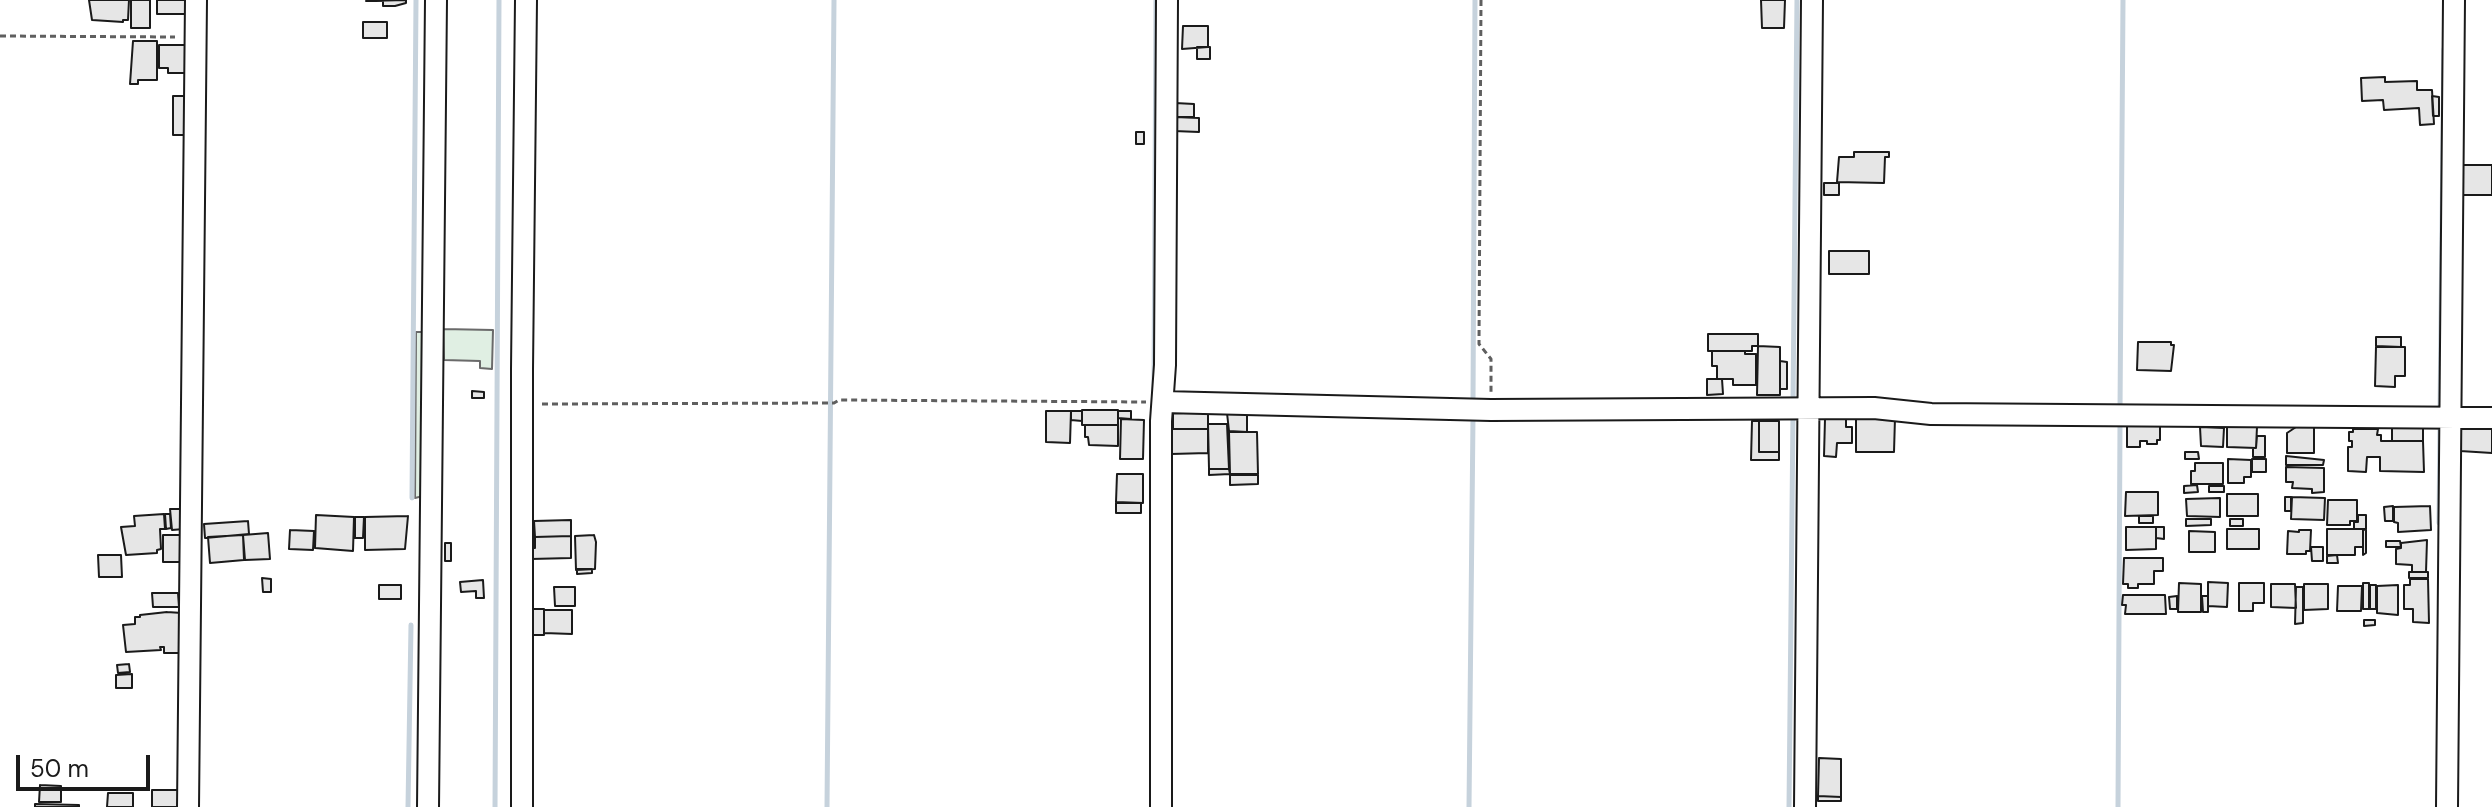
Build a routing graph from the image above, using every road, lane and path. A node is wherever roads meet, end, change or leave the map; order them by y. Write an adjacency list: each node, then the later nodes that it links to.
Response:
1 (196, 0): 9 (street)
2 (436, 0): 17 (street)
3 (526, 0): 11 (street)
4 (1167, 0): 10 (street)
5 (1481, 0): 13 (path)
6 (1812, 0): 12 (street)
7 (2454, 0): 14 (street)
8 (0, 36): 9 (path)
9 (195, 38): 16 (street)
10 (1156, 402): 11 (path); 13 (street); 19 (street)
11 (522, 404): 18 (street)
12 (1798, 409): 13 (street); 14 (street); 20 (street)
13 (1491, 410)
14 (2444, 417): 15 (street); 21 (street)
15 (2492, 418)
16 (188, 807)
17 (428, 807)
18 (522, 807)
19 (1161, 807)
20 (1805, 807)
21 (2447, 807)

